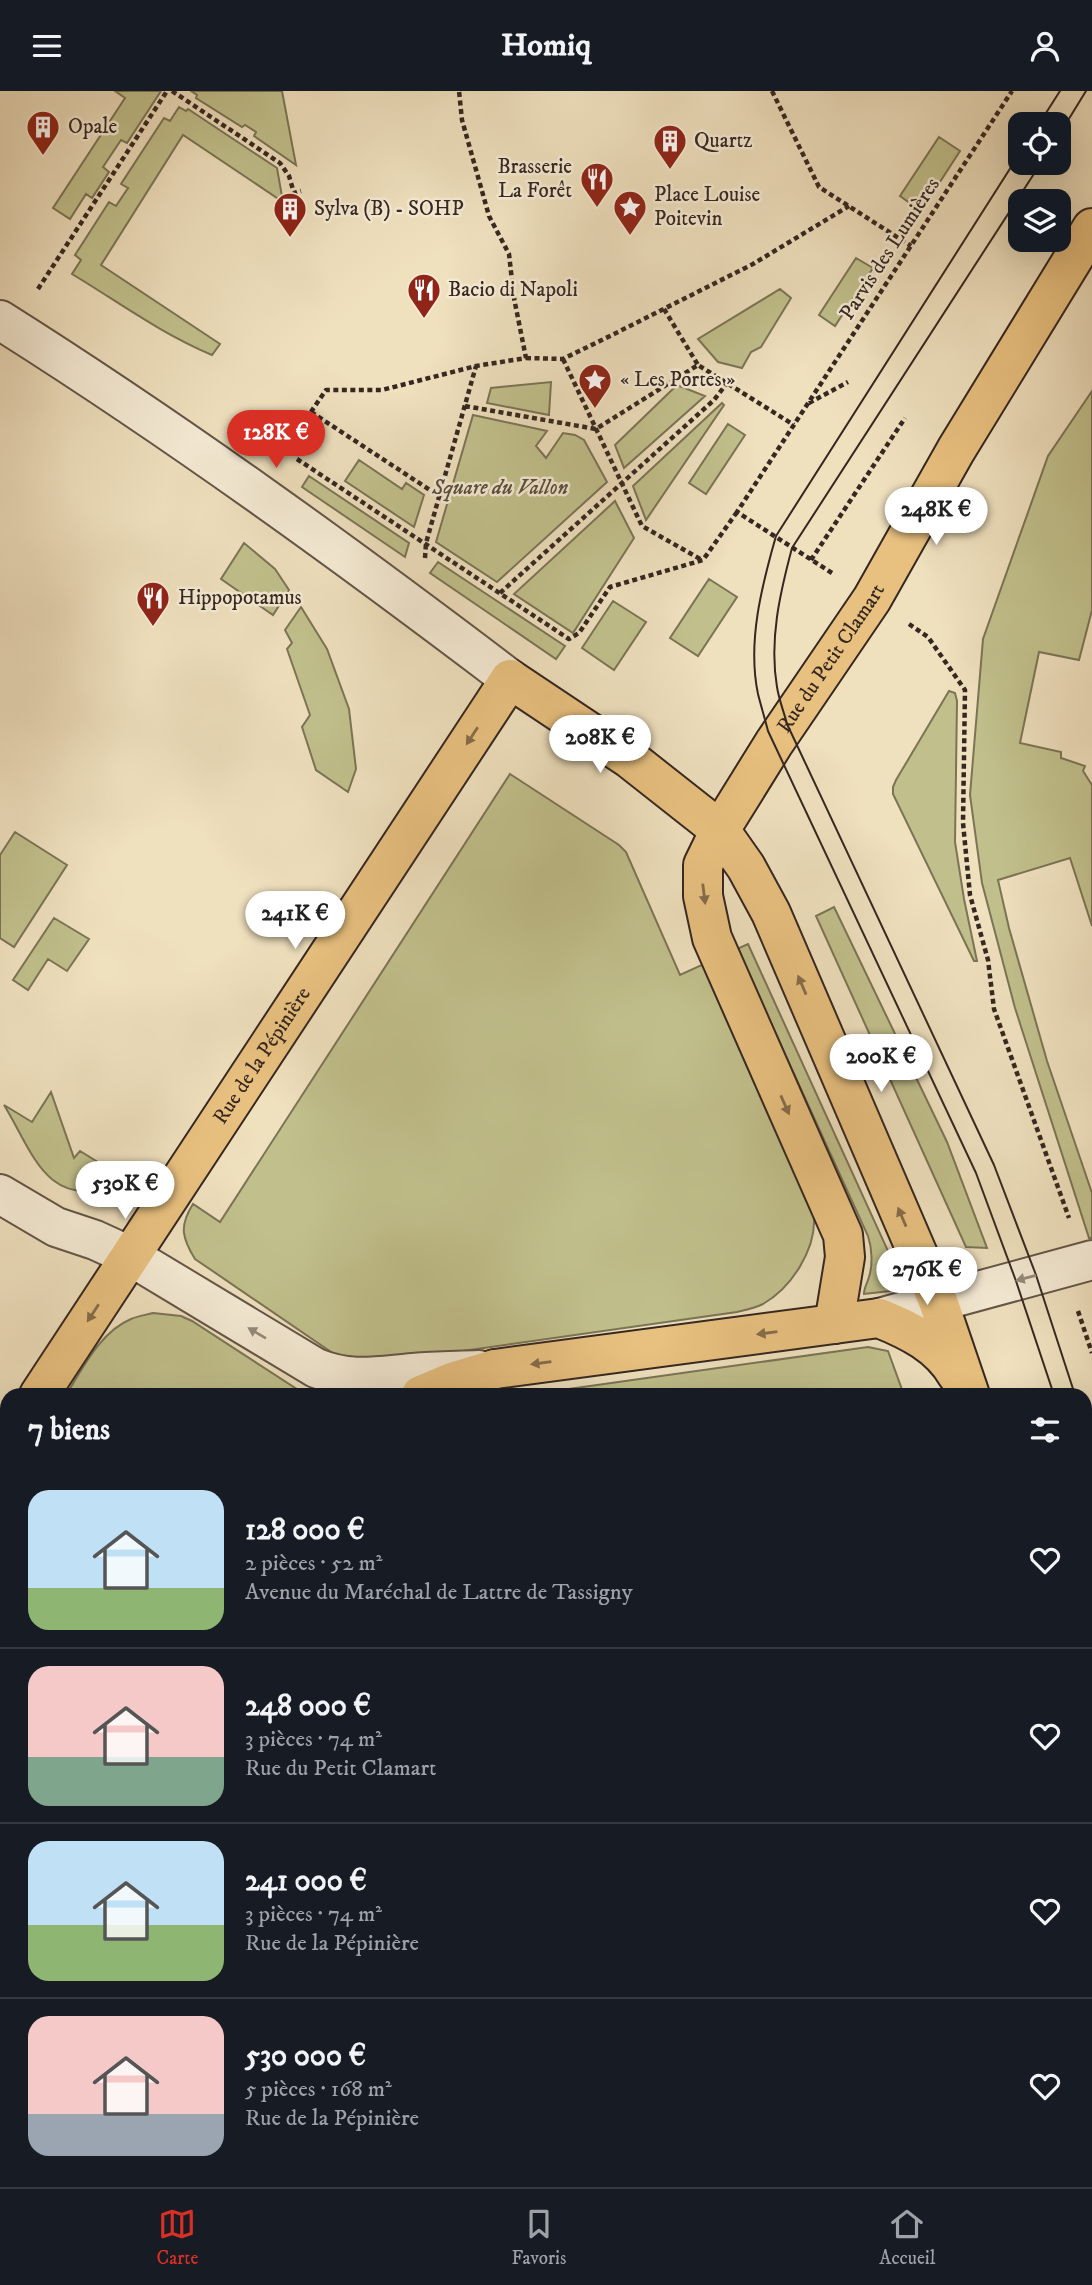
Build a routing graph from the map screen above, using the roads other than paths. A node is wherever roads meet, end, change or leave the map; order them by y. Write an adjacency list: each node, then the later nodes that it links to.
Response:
1 (1092, 228): 4 (main road, Rue du Petit Clamart)
2 (6, 324): 3 (street)
3 (510, 679): 4 (main road); 6 (main road, Rue de la Pépinière, one-way to 6)
4 (720, 830): 8 (main road, one-way to 4); 10 (main road, Rue du Petit Clamart, one-way to 10)
5 (0, 1194): 6 (street)
6 (130, 1256): 11 (street, one-way to 6); 12 (main road, Rue de la Pépinière, one-way to 12)
7 (1078, 1264): 8 (street, one-way to 8)
8 (938, 1301): 9 (street); 15 (main road)
9 (878, 1318): 10 (main road); 14 (main road)
10 (834, 1324): 11 (main road, one-way to 11)
11 (495, 1369): 13 (main road)
12 (44, 1388)
13 (438, 1388)
14 (966, 1388)
15 (968, 1388)

